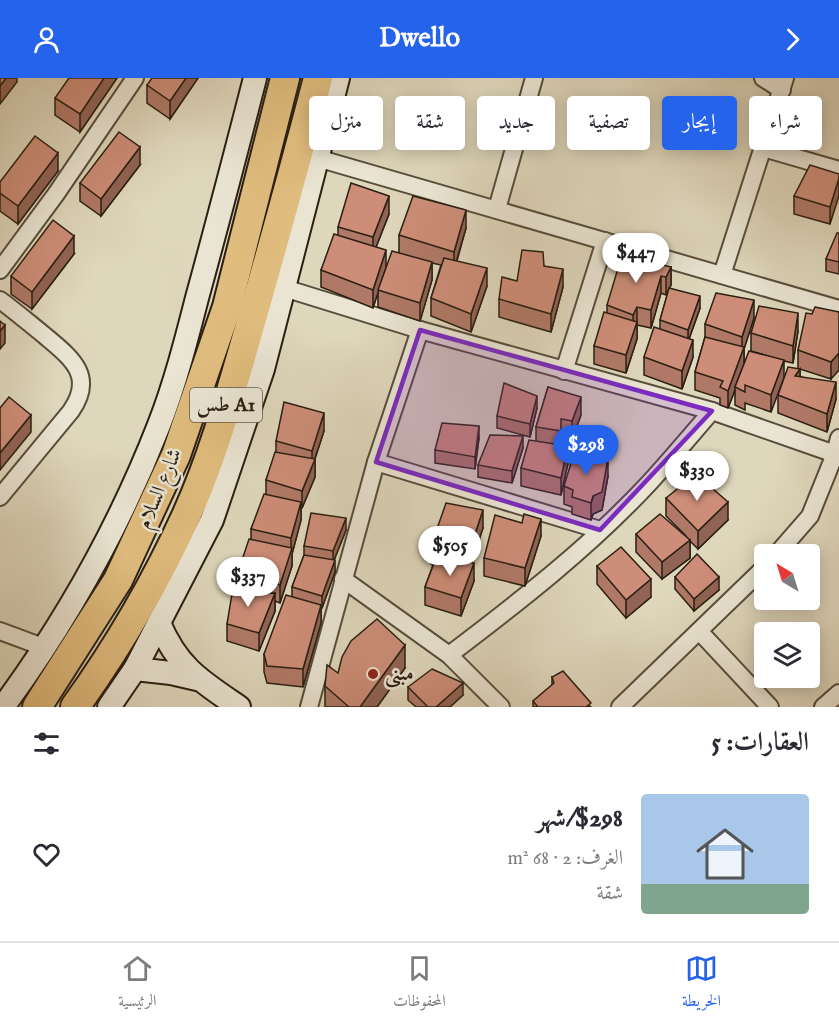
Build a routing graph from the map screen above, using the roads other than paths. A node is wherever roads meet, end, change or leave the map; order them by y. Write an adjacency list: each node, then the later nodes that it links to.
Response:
1 (135, 78): 15 (street)
2 (255, 78): 33 (street)
3 (285, 78): 39 (highway, شارع السلام)
4 (318, 78): 40 (highway, شارع السلام / طس A1)
5 (338, 78): 11 (street)
6 (534, 78): 13 (street)
7 (763, 78): 8 (street)
8 (784, 84)
9 (762, 150): 16 (street)
10 (770, 150): 12 (street)
11 (317, 158): 13 (street); 17 (street)
12 (839, 170)
13 (497, 209): 14 (street)
14 (605, 241): 16 (street); 21 (street)
15 (0, 270)
16 (722, 275): 19 (street)
17 (284, 288): 20 (street); 30 (street)
18 (0, 300): 25 (street)
19 (839, 309)
20 (420, 330): 21 (street); 24 (street)
21 (564, 370): 22 (street)
22 (712, 411): 23 (street); 26 (street)
23 (837, 446): 27 (street)
24 (376, 462): 26 (street); 29 (street)
25 (0, 497)
26 (600, 530): 34 (street)
27 (786, 544)
28 (754, 578): 32 (street)
29 (344, 579): 34 (street); 43 (street)
30 (159, 623): 35 (street); 36 (street)
31 (0, 631): 33 (street)
32 (700, 632): 45 (street); 46 (street)
33 (43, 647): 38 (street)
34 (449, 655): 44 (street)
35 (135, 669): 36 (street); 41 (street)
36 (197, 679): 42 (street)
37 (839, 693): 47 (street)
38 (3, 707)
39 (37, 707)
40 (75, 707)
41 (110, 707)
42 (239, 707)
43 (309, 707)
44 (501, 707)
45 (620, 707)
46 (770, 707)
47 (823, 707)

